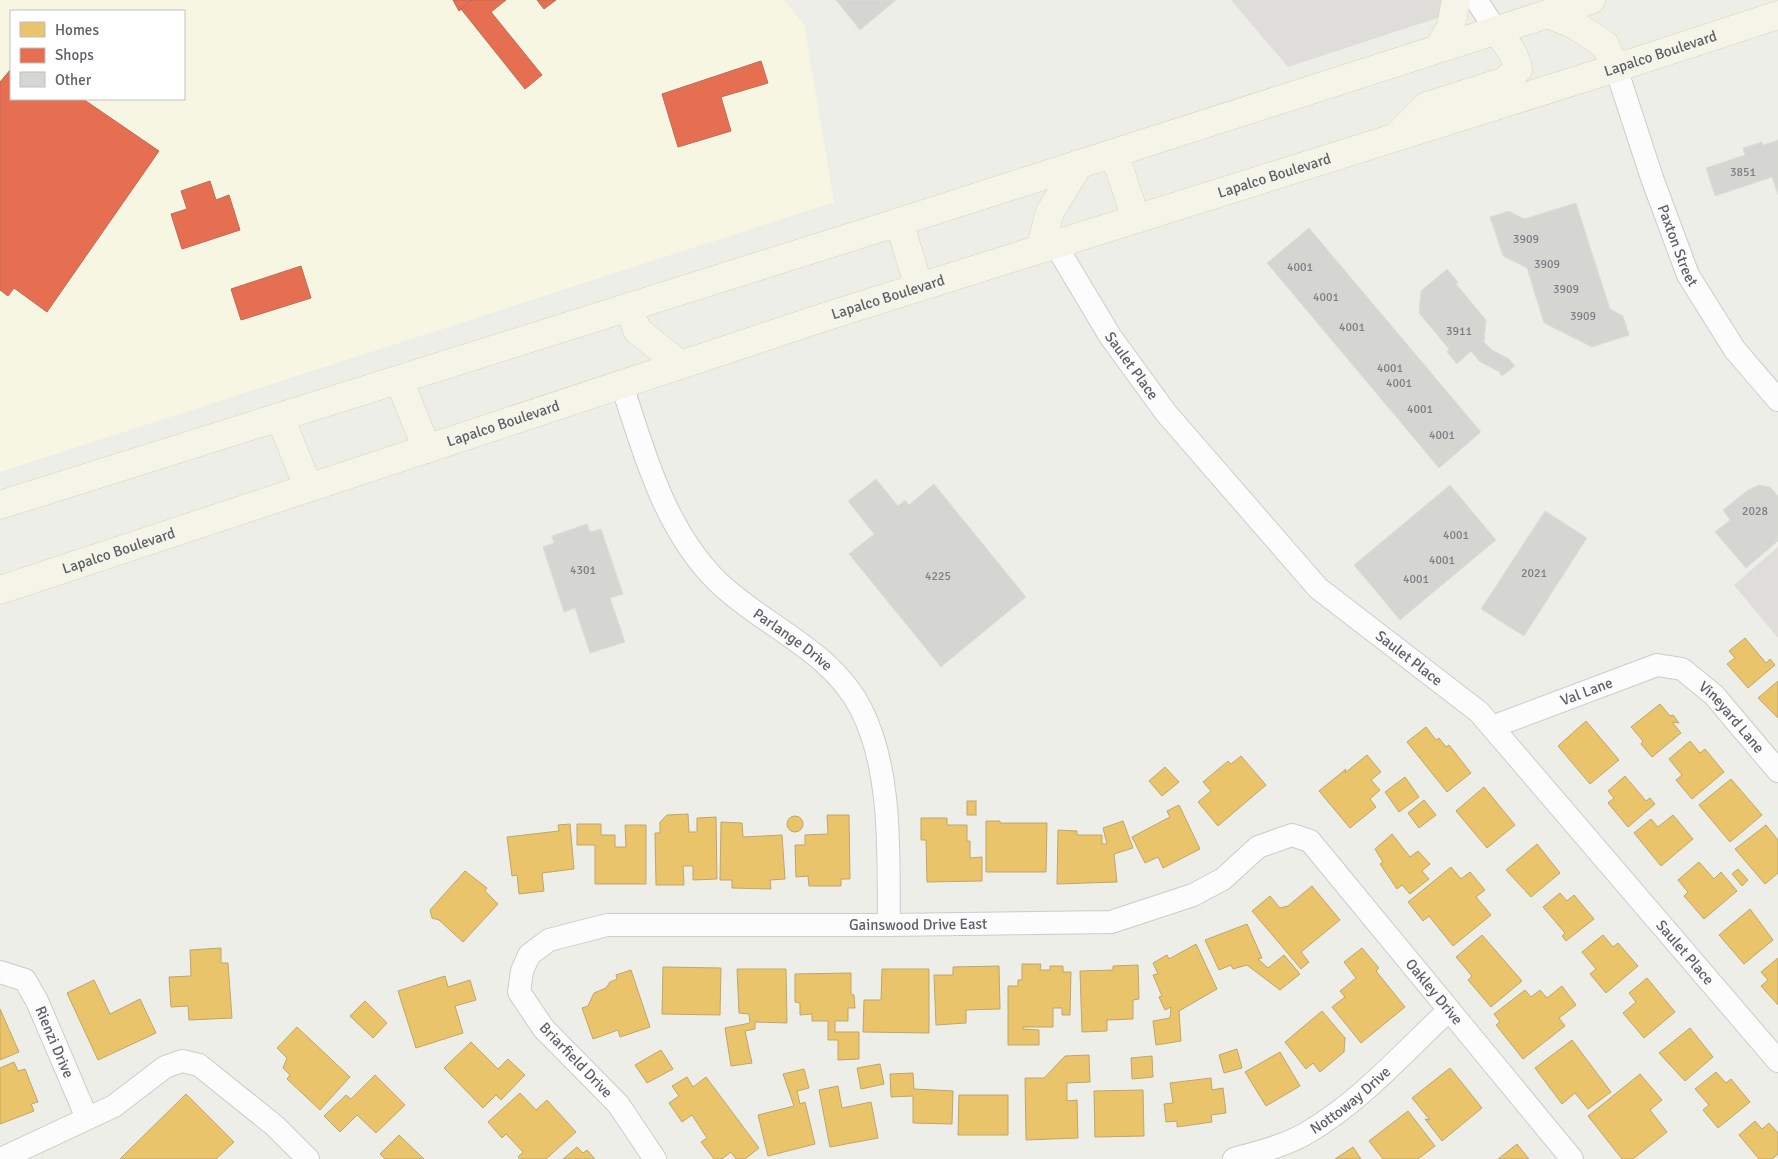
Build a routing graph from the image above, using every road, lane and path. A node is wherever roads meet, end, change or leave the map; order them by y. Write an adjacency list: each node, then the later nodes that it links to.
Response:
1 (1456, 0): 7 (main road)
2 (1476, 0): 6 (street)
3 (1591, 0): 4 (main road)
4 (1548, 14): 6 (main road); 8 (main road)
5 (1778, 14): 8 (main road, Lapalco Boulevard)
6 (1496, 30): 7 (main road); 9 (main road)
7 (1439, 48): 10 (main road)
8 (1616, 68): 9 (main road, Lapalco Boulevard); 20 (street, Paxton Street)
9 (1396, 137): 12 (main road, Lapalco Boulevard)
10 (1114, 153): 11 (main road); 12 (main road)
11 (1079, 164): 13 (main road); 14 (main road)
12 (1136, 219): 14 (main road, Lapalco Boulevard)
13 (899, 222): 15 (main road); 16 (main road)
14 (1047, 246): 15 (main road, Lapalco Boulevard); 27 (street, Saulet Place)
15 (919, 287): 17 (main road, Lapalco Boulevard)
16 (629, 307): 17 (main road); 18 (main road)
17 (679, 364): 19 (main road, Lapalco Boulevard)
18 (399, 380): 21 (main road); 22 (main road)
19 (622, 384): 22 (main road, Lapalco Boulevard); 30 (street, Parlange Drive)
20 (1778, 400)
21 (280, 417): 23 (main road); 24 (main road)
22 (427, 449): 23 (main road, Lapalco Boulevard)
23 (308, 487): 25 (main road, Lapalco Boulevard)
24 (0, 506)
25 (0, 590)
26 (1682, 669): 27 (street, Val Lane); 28 (street, Vineyard Lane)
27 (1492, 726): 34 (street, Saulet Place)
28 (1778, 771)
29 (1292, 835): 30 (street, Gainswood Drive East); 33 (street, Oakley Drive)
30 (889, 925): 31 (street, Gainswood Drive East)
31 (529, 955): 38 (street, Briarfield Drive)
32 (6, 973): 35 (street, Rienzi Drive)
33 (1449, 1010): 39 (street, Nottoway Drive); 40 (street, Oakley Drive)
34 (1778, 1061)
35 (87, 1118): 36 (street); 37 (street)
36 (1, 1159)
37 (308, 1159)
38 (655, 1159)
39 (1234, 1159)
40 (1572, 1159)

